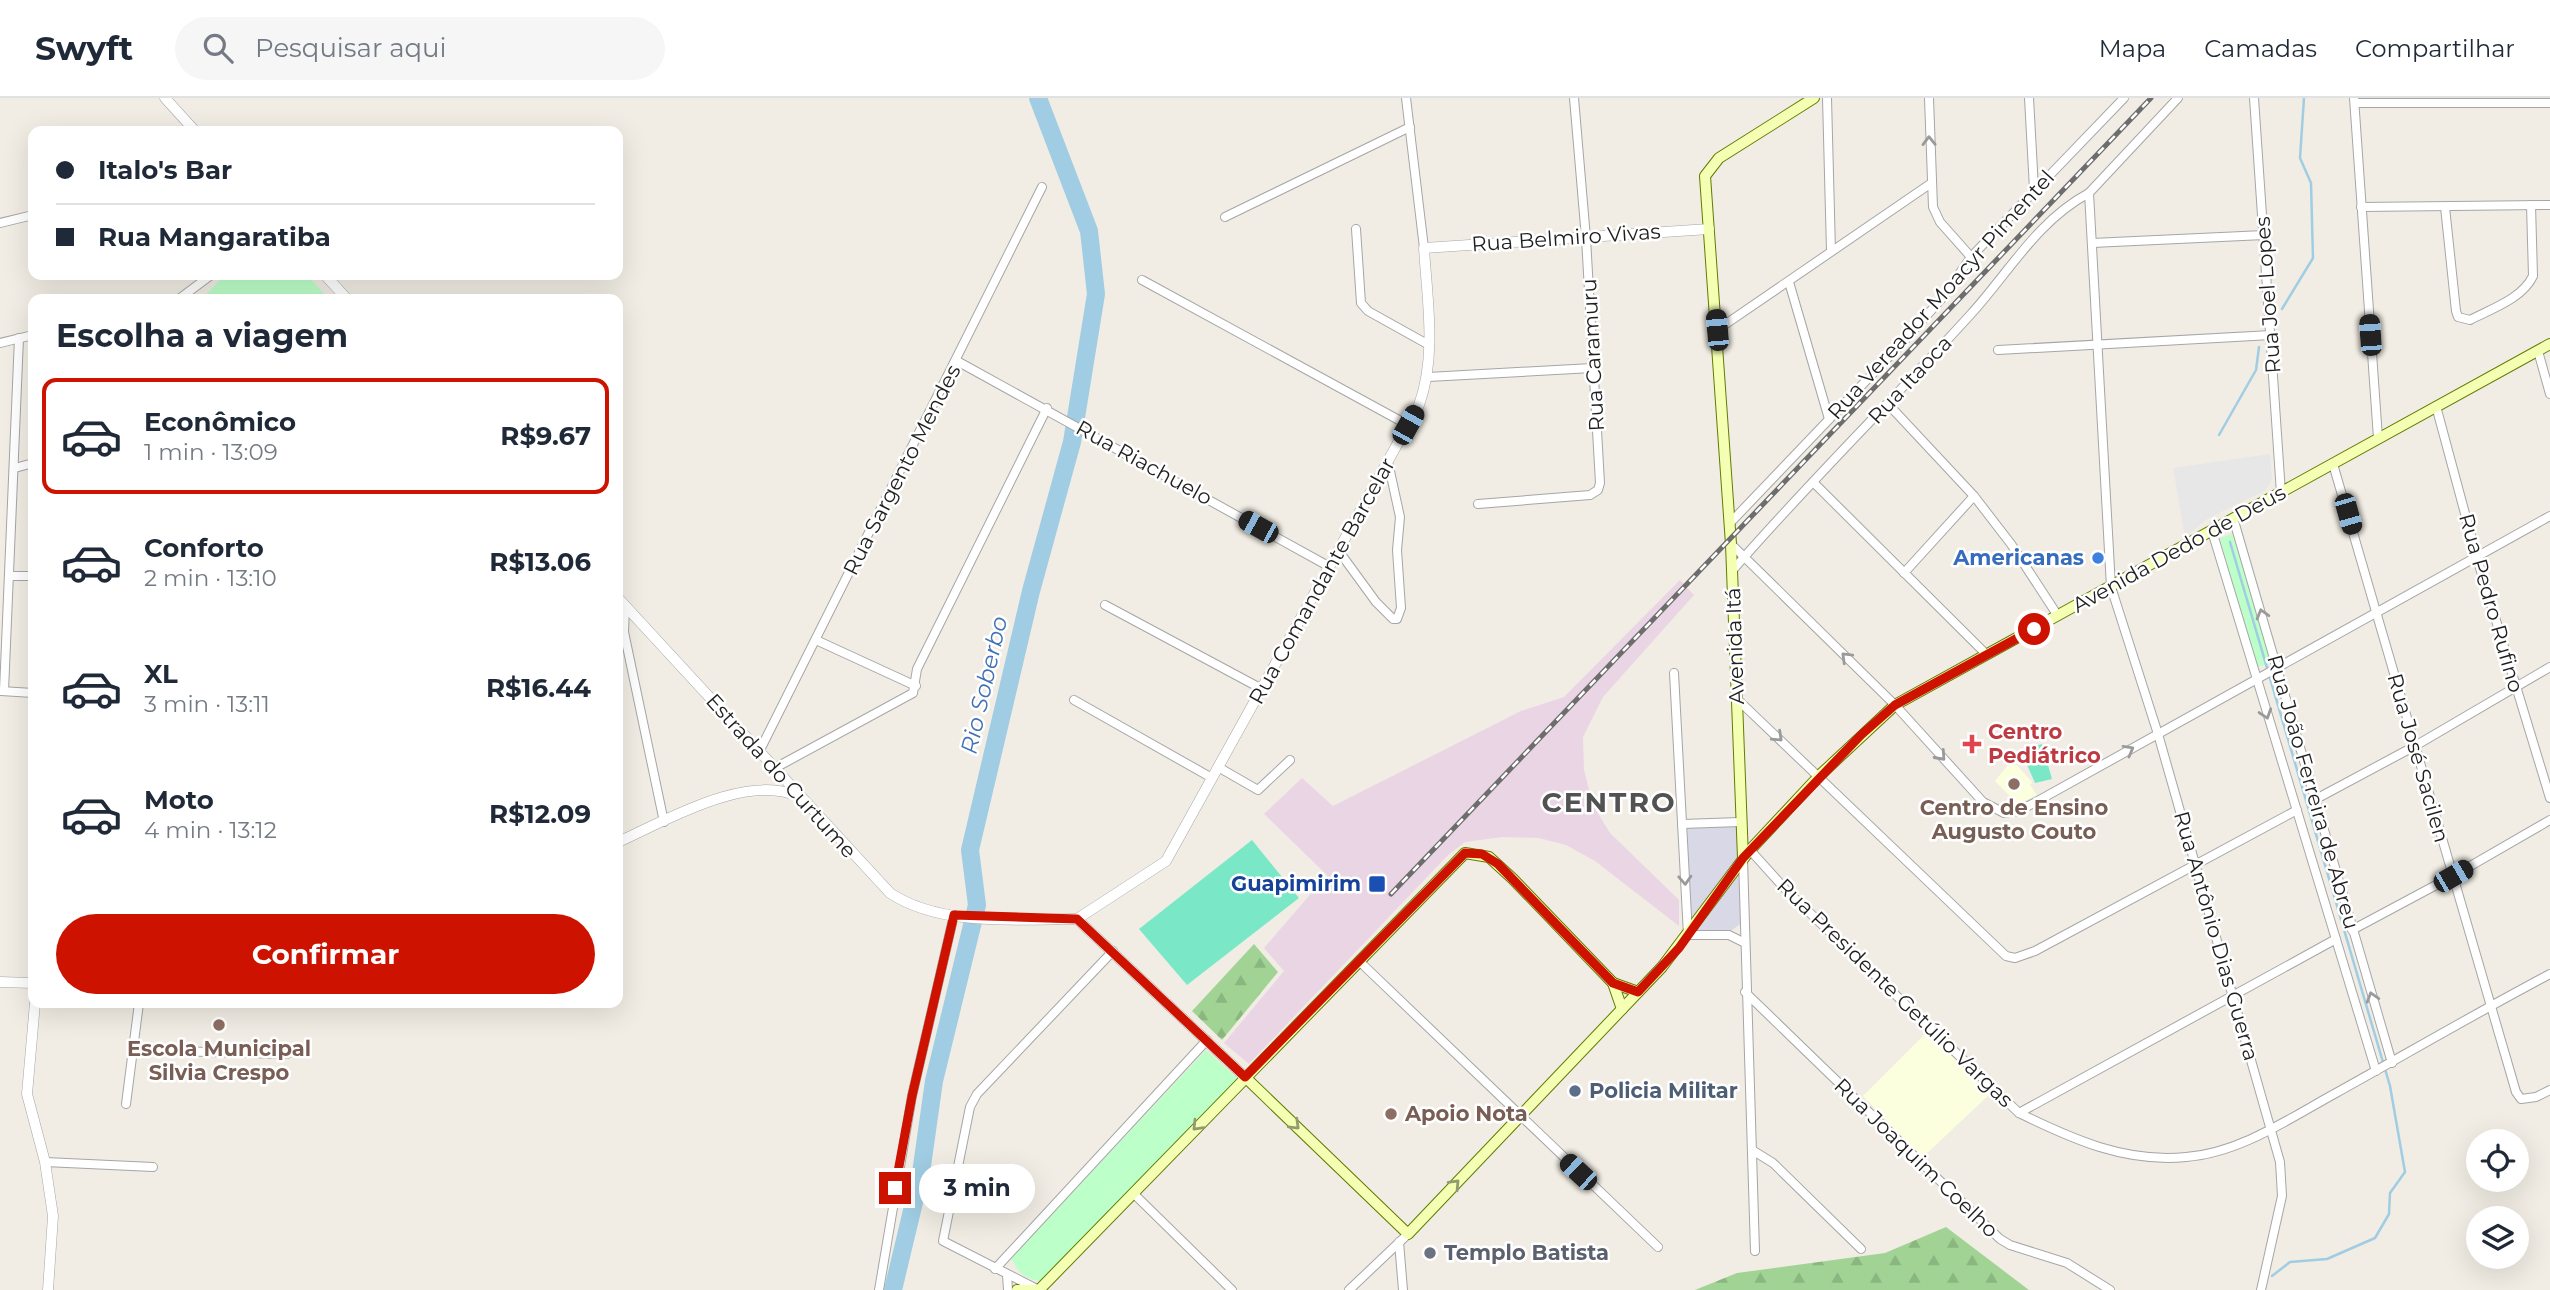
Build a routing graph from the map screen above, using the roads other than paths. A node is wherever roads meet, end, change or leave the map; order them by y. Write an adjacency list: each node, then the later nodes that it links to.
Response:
1 (165, 98): 13 (street)
2 (1406, 98): 14 (street, Rua Comandante Barcelar)
3 (1574, 98): 29 (street, Rua Caramuru)
4 (1814, 98): 27 (main road, Avenida Itá)
5 (1827, 98): 32 (street)
6 (1929, 98): 15 (street, one-way to 6)
7 (2029, 98): 17 (street)
8 (2124, 98): 17 (street, Rua Vereador Moacyr Pimentel)
9 (2178, 98): 18 (street, Rua Itaoca)
10 (2254, 98): 28 (street, Rua Joel Lopes)
11 (2354, 101): 12 (street); 21 (street)
12 (2550, 103)
13 (190, 126)
14 (1410, 127): 24 (street); 31 (street, Rua Comandante Barcelar)
15 (1930, 184): 32 (street); 33 (street)
16 (1042, 187): 50 (street, Rua Sargento Mendes)
17 (2034, 189): 33 (street, Rua Vereador Moacyr Pimentel)
18 (2089, 193): 30 (street, Rua Antônio Dias Guerra); 54 (street, Rua Itaoca)
19 (2531, 205): 20 (street); 22 (street); 22 (street)
20 (2550, 205)
21 (2361, 207): 22 (street); 59 (street)
22 (2445, 207)
23 (28, 216): 25 (street)
24 (1225, 217)
25 (0, 223)
26 (1356, 229): 46 (street)
27 (1709, 229): 29 (street, Rua Belmiro Vivas); 40 (main road, Avenida Itá)
28 (2264, 235): 30 (street); 41 (street, Rua Joel Lopes)
29 (1586, 238): 31 (street, Rua Belmiro Vivas); 51 (street, Rua Caramuru)
30 (2092, 243): 47 (street, Rua Antônio Dias Guerra)
31 (1423, 248): 46 (street, Rua Comandante Barcelar)
32 (1831, 251): 37 (street)
33 (1970, 257): 57 (street, Rua Vereador Moacyr Pimentel)
34 (207, 280): 38 (street)
35 (329, 280): 39 (street)
36 (1142, 280): 58 (street)
37 (1789, 282): 40 (street); 57 (street)
38 (195, 294)
39 (342, 294)
40 (1717, 330): 70 (main road, Avenida Itá)
41 (2271, 335): 47 (street); 65 (street, Rua Joel Lopes)
42 (28, 336): 43 (street)
43 (19, 338): 44 (street); 63 (street)
44 (0, 343)
45 (2550, 344): 49 (main road, Avenida Dedo de Deus)
46 (1429, 345): 52 (street, Rua Comandante Barcelar)
47 (2098, 346): 48 (street); 81 (street, Rua Antônio Dias Guerra)
48 (1998, 350)
49 (2538, 351): 53 (street); 55 (main road, Avenida Dedo de Deus)
50 (957, 361): 56 (street, Rua Riachuelo); 87 (street, Rua Sargento Mendes)
51 (1592, 368): 52 (street); 67 (street, Rua Caramuru)
52 (1428, 377): 58 (street, Rua Comandante Barcelar)
53 (2550, 394)
54 (1888, 404): 64 (street, Rua Itaoca); 66 (street)
55 (2436, 406): 59 (main road, Avenida Dedo de Deus); 75 (street, Rua Pedro Rufino)
56 (1047, 408): 76 (street, Rua Riachuelo); 93 (street)
57 (1829, 419): 70 (street, Rua Vereador Moacyr Pimentel)
58 (1408, 425): 60 (street, Rua Comandante Barcelar)
59 (2378, 438): 62 (main road, Avenida Dedo de Deus)
60 (1388, 462): 73 (street, Rua Comandante Barcelar); 73 (street)
61 (28, 464): 63 (street)
62 (2333, 464): 65 (main road, Avenida Dedo de Deus); 84 (street, Rua José Sacilen)
63 (15, 468): 79 (street)
64 (1813, 482): 74 (street, Rua Itaoca); 78 (street)
65 (2281, 493): 69 (main road, Avenida Dedo de Deus)
66 (1974, 496): 78 (street); 85 (street)
67 (1478, 504)
68 (2550, 516): 75 (street)
69 (2234, 521): 71 (main road, Avenida Dedo de Deus); 90 (street, Rua João Ferreira de Abreu, one-way to 69)
70 (1730, 523): 72 (main road, Avenida Itá)
71 (2213, 531): 81 (main road, Avenida Dedo de Deus); 92 (street, Rua João Ferreira de Abreu)
72 (1731, 544): 74 (street); 77 (main road, Avenida Itá)
73 (1338, 550): 76 (street, Rua Comandante Barcelar)
74 (1744, 557): 77 (street, Rua Itaoca); 100 (street, one-way to 74)
75 (2477, 558): 84 (street); 94 (street, Rua Pedro Rufino)
76 (1330, 567): 95 (street, Rua Comandante Barcelar)
77 (1732, 570): 98 (main road, Avenida Itá)
78 (1904, 573): 88 (street)
79 (10, 576): 80 (street); 96 (street)
80 (28, 576)
81 (2111, 587): 85 (main road, Avenida Dedo de Deus); 101 (street, Rua Antônio Dias Guerra)
82 (623, 604): 103 (street, Estrada do Curtume)
83 (1105, 605): 95 (street)
84 (2376, 614): 90 (street); 102 (street, Rua José Sacilen)
85 (2058, 615): 88 (main road, Avenida Dedo de Deus)
86 (623, 624): 116 (street)
87 (816, 640): 93 (street); 103 (street, Rua Sargento Mendes)
88 (1987, 655): 100 (main road, Avenida Dedo de Deus)
89 (2550, 667): 94 (street)
90 (2275, 668): 92 (street); 113 (street, Rua João Ferreira de Abreu)
91 (1674, 673): 118 (street)
92 (2257, 678): 101 (street); 114 (street, Rua João Ferreira de Abreu, one-way to 114)
93 (916, 686): 106 (street)
94 (2515, 687): 102 (street); 112 (street, Rua Pedro Rufino)
95 (1262, 689): 105 (street, Rua Comandante Barcelar)
96 (2, 691): 97 (street)
97 (28, 693)
98 (1736, 698): 107 (street, one-way to 107); 117 (main road, Avenida Itá)
99 (1074, 700): 108 (street)
100 (1895, 705): 101 (street, one-way to 101); 107 (main road, Avenida Dedo de Deus)
101 (2158, 734): 121 (street, Rua Antônio Dias Guerra)
102 (2415, 746): 113 (street); 123 (street, Rua José Sacilen)
103 (759, 752): 106 (street, Estrada do Curtume)
104 (1290, 760): 105 (street)
105 (1218, 767): 108 (street, Rua Comandante Barcelar)
106 (775, 768): 109 (street, Estrada do Curtume)
107 (1820, 775): 120 (main road, Avenida Dedo de Deus); 121 (street)
108 (1212, 778): 126 (street, Rua Comandante Barcelar)
109 (786, 780): 110 (street); 111 (street, Estrada do Curtume)
110 (782, 791): 111 (street); 116 (street)
111 (800, 798): 125 (street, Estrada do Curtume)
112 (2550, 798)
113 (2316, 799): 128 (street, Rua João Ferreira de Abreu)
114 (2297, 810): 121 (street); 131 (street, Rua João Ferreira de Abreu)
115 (2550, 820): 123 (street)
116 (664, 822): 119 (street)
117 (1740, 822): 118 (street); 120 (main road, Avenida Itá)
118 (1682, 824): 129 (street, one-way to 129)
119 (623, 840)
120 (1746, 854): 122 (street, Rua Presidente Getúlio Vargas); 124 (street, Avenida Itá); 129 (main road, Avenida Dedo de Deus)
121 (2196, 866): 141 (street, Rua Antônio Dias Guerra)
122 (1765, 868): 124 (street, Rua Presidente Getúlio Vargas); 154 (street, Rua Presidente Getúlio Vargas)
123 (2453, 876): 128 (street); 142 (street, Rua José Sacilen)
124 (1744, 877): 127 (street, Avenida Itá)
125 (954, 915): 126 (street, Estrada do Curtume); 169 (street)
126 (1077, 919): 133 (street)
127 (1745, 924): 130 (street); 132 (street, Avenida Itá)
128 (2352, 930): 149 (street, Rua João Ferreira de Abreu, one-way to 128)
129 (1688, 935): 130 (street); 139 (main road, Avenida Dedo de Deus)
130 (1729, 935): 132 (street)
131 (2336, 939): 141 (street); 150 (street, Rua João Ferreira de Abreu)
132 (1745, 943): 140 (street, Avenida Itá)
133 (1114, 951): 146 (street); 166 (street)
134 (1359, 961): 138 (main road); 151 (main road); 155 (street)
135 (2550, 974): 142 (street, Rua Presidente Getúlio Vargas)
136 (0, 982): 137 (street)
137 (28, 983)
138 (1613, 983): 139 (main road); 145 (main road)
139 (1638, 992): 145 (main road, Avenida Dedo de Deus)
140 (1745, 992): 157 (street, Avenida Itá); 176 (street, Rua Joaquim Coelho)
141 (2232, 995): 154 (street); 156 (street, Rua Antônio Dias Guerra)
142 (2491, 1005): 149 (street, Rua Presidente Getúlio Vargas); 152 (street, Rua José Sacilen)
143 (35, 1008): 158 (street)
144 (138, 1008): 147 (street)
145 (1622, 1009): 155 (main road, Avenida Dedo de Deus)
146 (1207, 1040): 151 (street); 166 (street)
147 (134, 1050): 148 (street); 153 (street)
148 (287, 1054)
149 (2392, 1063): 150 (street, Rua Presidente Getúlio Vargas)
150 (2376, 1071): 156 (street, Rua Presidente Getúlio Vargas)
151 (1245, 1077): 160 (main road, one-way to 160); 161 (main road, one-way to 161)
152 (2550, 1090)
153 (126, 1104)
154 (2019, 1112): 156 (street, Rua Presidente Getúlio Vargas)
155 (1518, 1116): 161 (main road, Avenida Dedo de Deus, one-way to 155); 163 (street)
156 (2272, 1128): 177 (street, Rua Antônio Dias Guerra)
157 (1752, 1150): 164 (street); 165 (street, Avenida Itá)
158 (45, 1162): 159 (street); 168 (street)
159 (153, 1167)
160 (1133, 1194): 172 (main road); 173 (street)
161 (1409, 1234): 162 (street)
162 (1399, 1242): 174 (street); 175 (street)
163 (1658, 1247)
164 (1861, 1249)
165 (1755, 1251)
166 (995, 1269): 167 (street)
167 (1007, 1275): 170 (street); 172 (street)
168 (48, 1290)
169 (879, 1290)
170 (1008, 1290)
171 (1017, 1290): 172 (main road)
172 (1039, 1290)
173 (1232, 1290)
174 (1349, 1290)
175 (1403, 1290)
176 (2110, 1290)
177 (2261, 1290)

